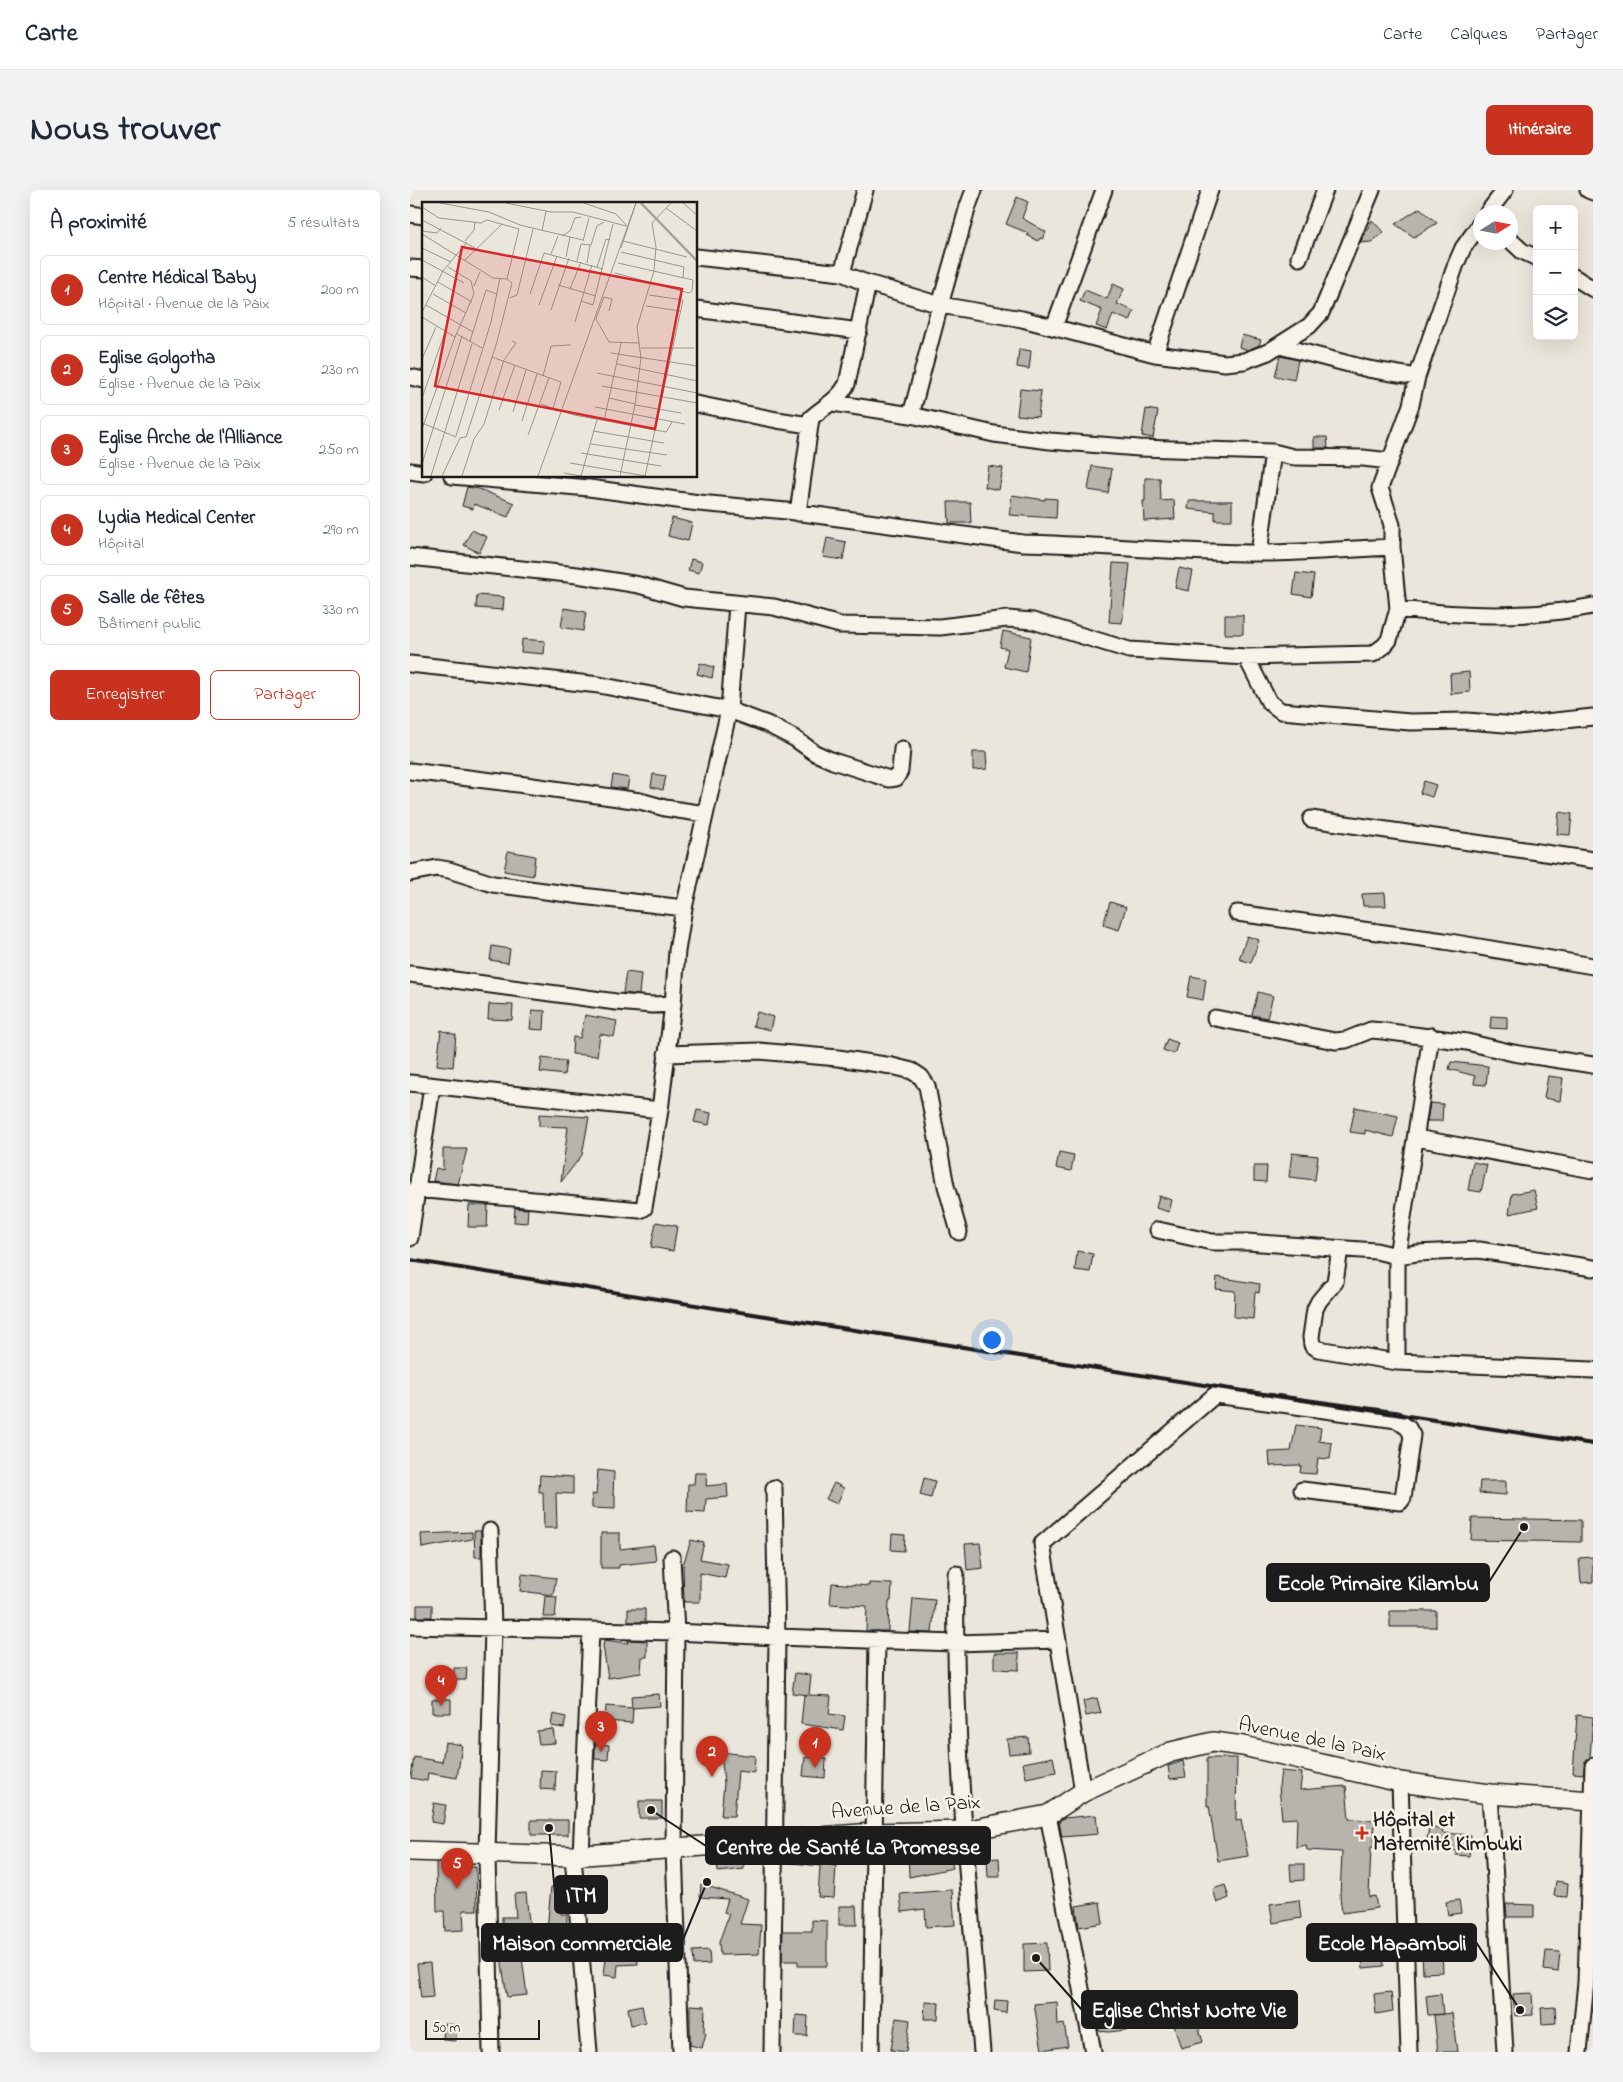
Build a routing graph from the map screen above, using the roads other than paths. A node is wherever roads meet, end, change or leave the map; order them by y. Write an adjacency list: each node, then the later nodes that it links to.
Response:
1 (864, 190): 16 (street)
2 (974, 190): 20 (street)
3 (1104, 190): 22 (street)
4 (1210, 190): 25 (street)
5 (1324, 190): 15 (street)
6 (1372, 190): 24 (street)
7 (1504, 190): 10 (street)
8 (1588, 190): 9 (street)
9 (1593, 192)
10 (1493, 205)
11 (1473, 234): 26 (street)
12 (1518, 247): 13 (street)
13 (1533, 256)
14 (698, 257): 16 (street)
15 (1298, 258)
16 (842, 273): 18 (street)
17 (1578, 280): 19 (street)
18 (868, 283): 20 (street); 23 (street)
19 (1593, 289)
20 (940, 304): 22 (street); 29 (street)
21 (698, 309): 23 (street)
22 (1054, 327): 25 (street)
23 (859, 331): 27 (street)
24 (1280, 346): 25 (street); 26 (street)
25 (1155, 354)
26 (1417, 377): 32 (street)
27 (833, 403): 29 (street); 30 (street)
28 (698, 404): 30 (street)
29 (911, 415): 31 (street)
30 (809, 425): 34 (street)
31 (1274, 452): 32 (street); 36 (street)
32 (1390, 461): 35 (street)
33 (475, 478): 34 (street)
34 (798, 513): 36 (street)
35 (1392, 547): 36 (street); 40 (street)
36 (1258, 553)
37 (410, 558): 38 (street)
38 (737, 604): 41 (street); 43 (street)
39 (1593, 606): 40 (street)
40 (1398, 609): 41 (street)
41 (1246, 657): 44 (street)
42 (410, 664): 43 (street)
43 (728, 710): 45 (street); 47 (street)
44 (1593, 717)
45 (902, 749)
46 (410, 771): 47 (street)
47 (705, 814): 51 (street)
48 (1311, 819): 49 (street)
49 (1593, 860)
50 (410, 873): 51 (street)
51 (684, 908): 55 (street)
52 (1236, 912): 53 (street)
53 (1593, 966)
54 (410, 974): 55 (street)
55 (673, 1004): 58 (street)
56 (1215, 1018): 57 (street)
57 (1431, 1036): 59 (street); 63 (street)
58 (666, 1054): 62 (street); 67 (street)
59 (1593, 1065)
60 (410, 1083): 61 (street)
61 (432, 1086): 62 (street); 65 (street)
62 (660, 1110): 65 (street)
63 (1416, 1138): 64 (street); 70 (street)
64 (1593, 1170)
65 (416, 1189): 68 (street)
66 (1158, 1230): 69 (street)
67 (959, 1232)
68 (410, 1238)
69 (1340, 1249): 70 (street); 72 (street)
70 (1397, 1256): 71 (street); 72 (street)
71 (1593, 1268)
72 (1397, 1362): 73 (street)
73 (1593, 1370)
74 (774, 1488): 83 (street)
75 (1302, 1490): 85 (street)
76 (490, 1531): 80 (street)
77 (672, 1558): 82 (street)
78 (956, 1574): 86 (street)
79 (410, 1626): 80 (street)
80 (493, 1628): 81 (street); 98 (street)
81 (591, 1630): 82 (street); 99 (street)
82 (676, 1632): 83 (street); 96 (street)
83 (777, 1637): 84 (street); 95 (street)
84 (877, 1640): 86 (street); 94 (street)
85 (1058, 1640): 86 (street); 89 (street)
86 (955, 1642): 93 (street)
87 (1593, 1766): 91 (street)
88 (1400, 1782): 89 (street, Avenue de la Paix); 90 (street, Avenue de la Paix); 107 (street)
89 (1083, 1792): 92 (street, Avenue de la Paix)
90 (1490, 1794): 91 (street, Avenue de la Paix); 108 (street)
91 (1592, 1801): 109 (street)
92 (1048, 1815): 93 (street, Avenue de la Paix); 106 (street)
93 (964, 1831): 94 (street, Avenue de la Paix); 105 (street)
94 (873, 1833): 95 (street, Avenue de la Paix); 104 (street)
95 (775, 1840): 96 (street, Avenue de la Paix); 103 (street)
96 (674, 1848): 99 (street, Avenue de la Paix); 102 (street)
97 (410, 1851): 98 (street, Avenue de la Paix)
98 (488, 1853): 99 (street, Avenue de la Paix); 100 (street)
99 (577, 1856): 101 (street)
100 (491, 2052)
101 (589, 2052)
102 (681, 2052)
103 (772, 2052)
104 (871, 2052)
105 (982, 2052)
106 (1093, 2052)
107 (1410, 2052)
108 (1505, 2052)
109 (1579, 2052)

